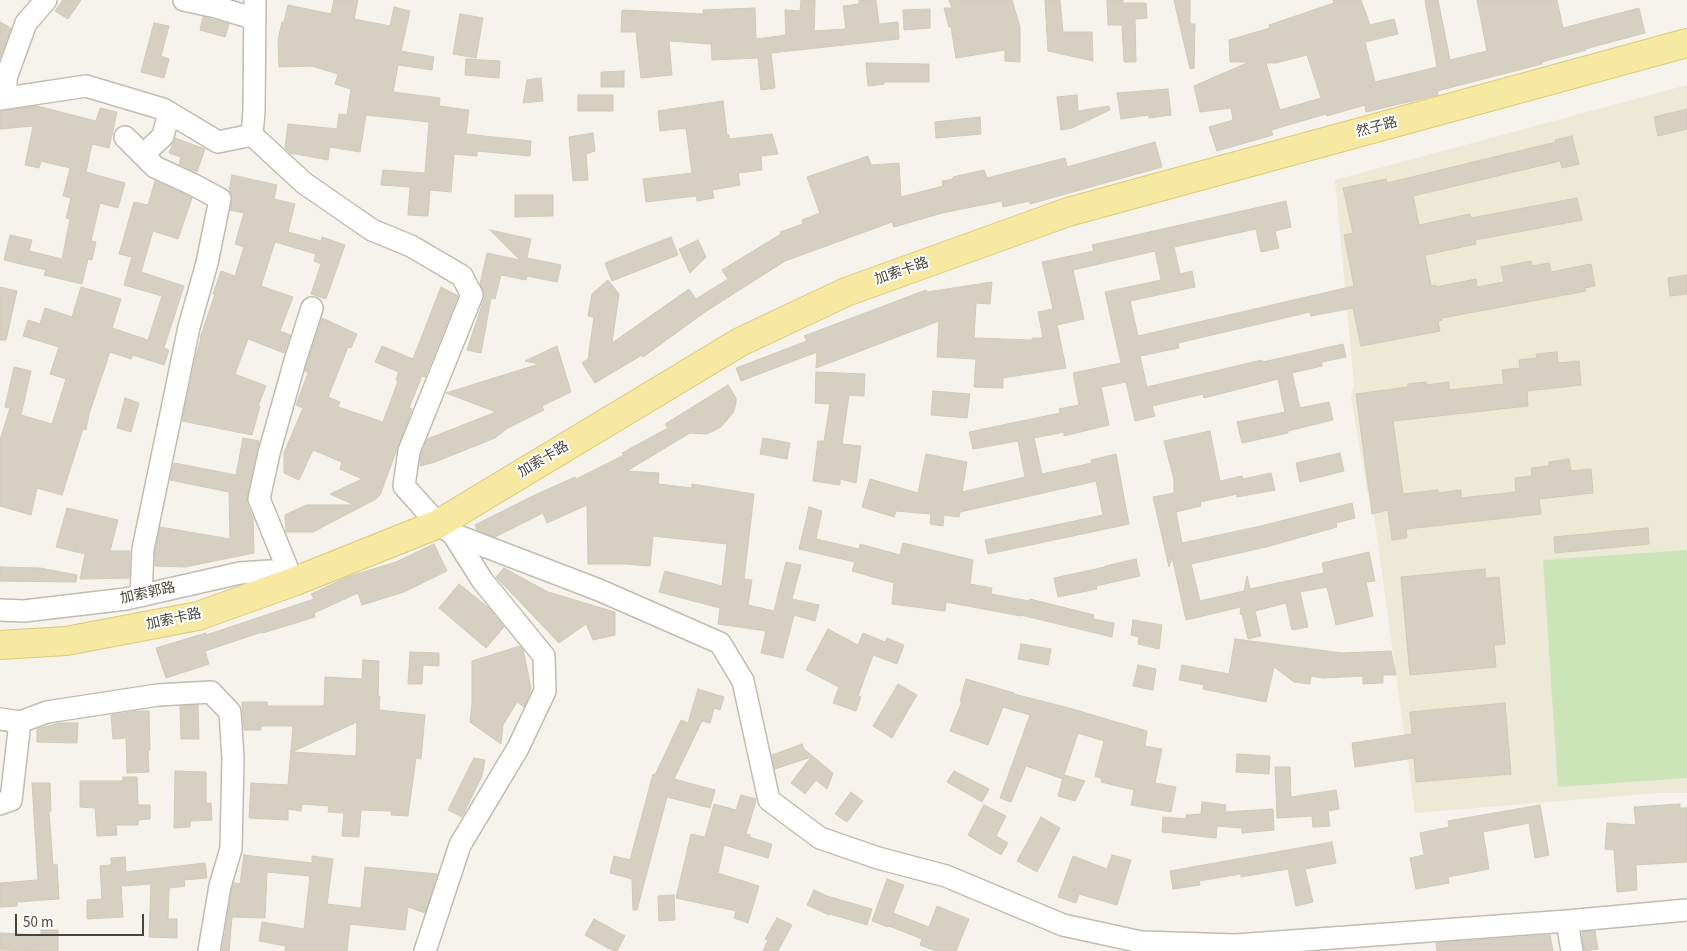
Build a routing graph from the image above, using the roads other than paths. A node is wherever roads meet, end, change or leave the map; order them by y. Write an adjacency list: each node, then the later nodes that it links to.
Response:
1 (46, 0): 6 (street)
2 (184, 0): 3 (street)
3 (216, 4): 4 (street)
4 (255, 10): 8 (street)
5 (1687, 43): 11 (main road, 然子路)
6 (3, 99): 7 (street)
7 (169, 113): 8 (street); 10 (street)
8 (252, 135): 13 (street)
9 (125, 136): 10 (street)
10 (144, 155): 15 (street)
11 (1068, 212): 13 (main road, 加索卡路)
12 (312, 308): 14 (street)
13 (446, 529): 14 (main road, 加索卡路); 21 (street); 23 (street)
14 (293, 582): 15 (street, 加索郭路); 17 (main road, 加索卡路)
15 (142, 596): 16 (street, 加索郭路)
16 (0, 610)
17 (0, 645)
18 (10, 721): 19 (street); 22 (street)
19 (0, 804)
20 (1687, 910): 21 (street)
21 (1567, 921): 24 (street)
22 (209, 951)
23 (425, 951)
24 (1572, 951)

